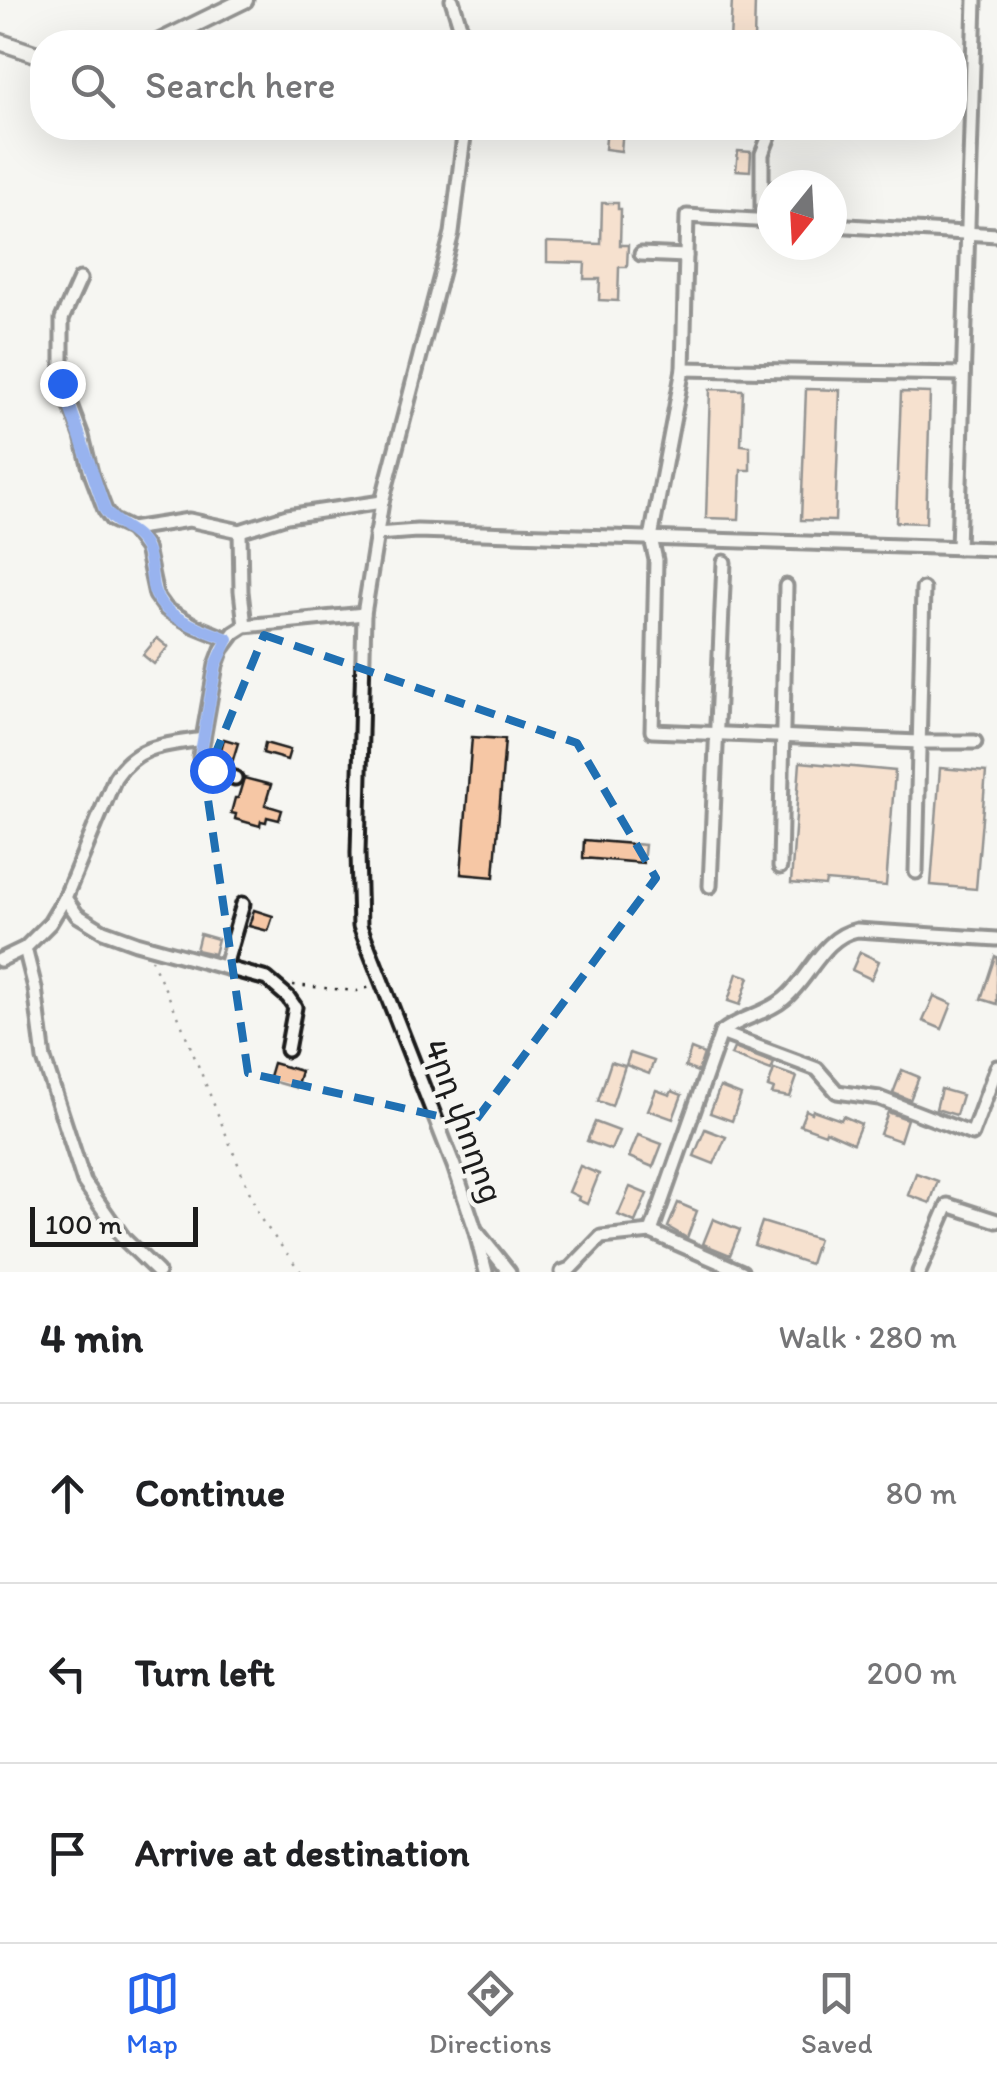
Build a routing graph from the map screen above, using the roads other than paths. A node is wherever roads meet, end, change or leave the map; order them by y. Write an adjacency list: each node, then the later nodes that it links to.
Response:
1 (245, 0): 4 (main road)
2 (452, 0): 5 (street)
3 (975, 0): 13 (street)
4 (184, 30)
5 (461, 30)
6 (0, 42): 7 (main road)
7 (30, 52)
8 (464, 140): 20 (street, 4րդ փողոց)
9 (767, 140): 10 (street)
10 (763, 170)
11 (757, 220): 16 (street)
12 (847, 226): 13 (street)
13 (968, 234): 14 (street); 19 (street)
14 (997, 234)
15 (642, 254): 16 (street)
16 (686, 256): 18 (street)
17 (80, 279): 21 (street)
18 (683, 368): 19 (street); 24 (street)
19 (964, 374): 25 (street)
20 (382, 502): 22 (street); 23 (street, 4րդ փողոց)
21 (130, 529): 22 (street); 32 (street)
22 (240, 531): 31 (street)
23 (376, 534): 24 (street); 30 (street, 4րդ փողոց)
24 (651, 538): 25 (street); 33 (street)
25 (958, 548): 26 (street)
26 (997, 549)
27 (724, 562): 33 (street)
28 (786, 586): 34 (street)
29 (923, 589): 36 (street)
30 (364, 614): 31 (street); 52 (street, 4րդ փողոց)
31 (245, 626): 32 (street)
32 (228, 639): 35 (street)
33 (716, 733): 34 (street); 41 (street)
34 (783, 734): 36 (street); 39 (street)
35 (203, 739): 38 (street); 42 (street)
36 (919, 742): 37 (street); 40 (street)
37 (975, 742)
38 (235, 778)
39 (780, 867)
40 (916, 872)
41 (710, 886)
42 (65, 898): 45 (street); 47 (street)
43 (243, 904): 47 (street)
44 (997, 939): 48 (street)
45 (25, 948): 46 (street); 54 (street)
46 (0, 960)
47 (226, 966): 49 (street)
48 (721, 1033): 50 (street); 53 (street)
49 (287, 1050)
50 (997, 1067)
51 (997, 1222): 59 (street)
52 (475, 1229): 55 (street, 4րդ փողոց); 56 (street)
53 (651, 1232): 57 (street); 58 (street)
54 (158, 1272)
55 (486, 1272)
56 (509, 1272)
57 (562, 1272)
58 (742, 1272)
59 (919, 1272)

